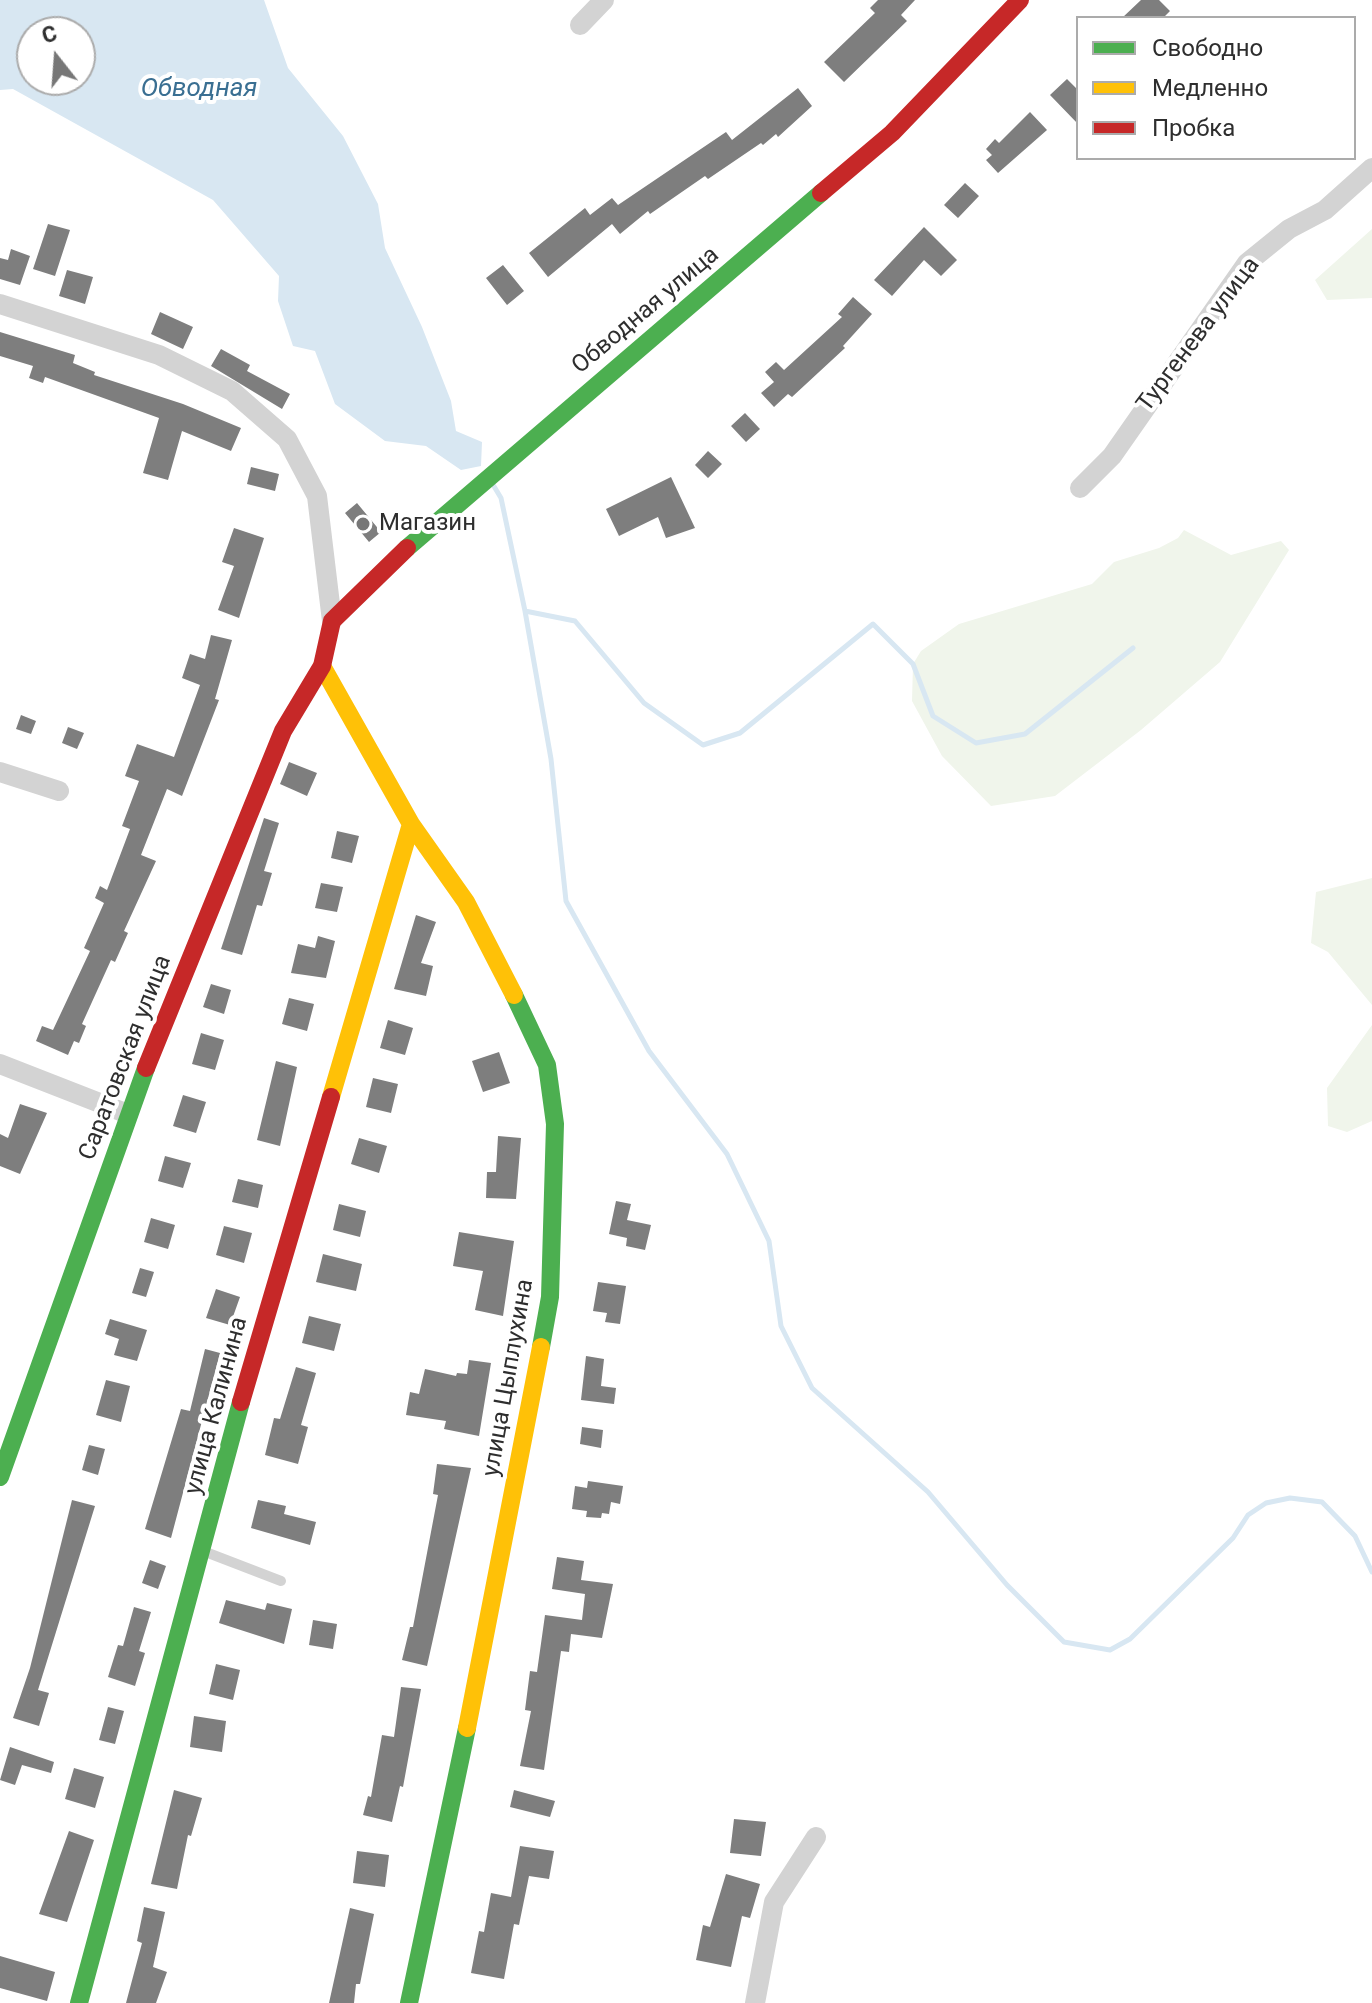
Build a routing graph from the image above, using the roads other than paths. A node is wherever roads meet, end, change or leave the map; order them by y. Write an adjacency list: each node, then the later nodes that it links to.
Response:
1 (604, 0): 3 (street)
2 (1020, 0): 7 (street, Обводная улица)
3 (580, 25)
4 (1372, 168): 6 (street, Тургенева улица)
5 (0, 304): 7 (street)
6 (1080, 488)
7 (332, 621): 8 (street)
8 (322, 666): 11 (street, улица Цыплухина); 13 (street, Саратовская улица)
9 (0, 772): 10 (street)
10 (59, 791)
11 (411, 824): 15 (street, улица Калинина); 19 (street, улица Цыплухина)
12 (0, 1064): 13 (street)
13 (128, 1114): 14 (street, Саратовская улица)
14 (0, 1477)
15 (203, 1551): 16 (lane); 18 (street, улица Калинина)
16 (281, 1581)
17 (816, 1837): 20 (street)
18 (79, 2003)
19 (409, 2003)
20 (755, 2003)

